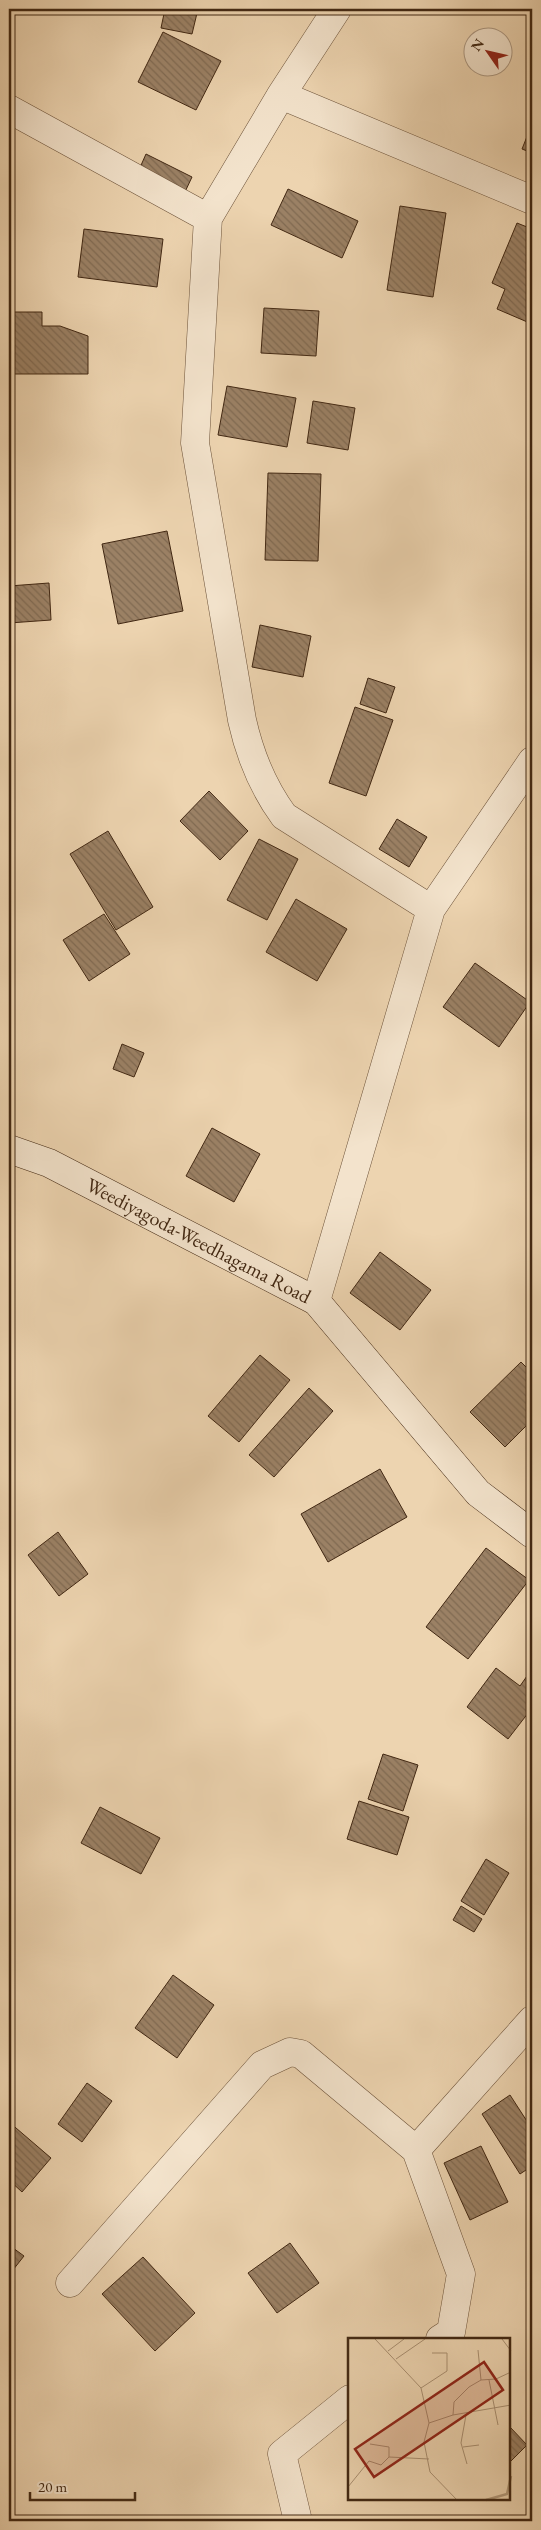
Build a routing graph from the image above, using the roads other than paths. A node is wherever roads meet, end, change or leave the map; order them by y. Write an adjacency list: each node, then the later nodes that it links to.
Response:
1 (338, 9): 2 (street)
2 (281, 95): 4 (street); 5 (street)
3 (9, 108): 5 (street)
4 (532, 200)
5 (208, 218): 7 (street)
6 (532, 760): 7 (street)
7 (431, 909): 9 (street)
8 (9, 1149): 9 (street, Weediyagoda-Weedhagama Road)
9 (316, 1301): 10 (street, Weediyagoda-Weedhagama Road)
10 (532, 1534)
11 (532, 2020): 12 (street)
12 (416, 2150): 13 (street); 14 (street)
13 (70, 2284)
14 (442, 2338)
15 (348, 2401): 16 (street)
16 (298, 2521)

